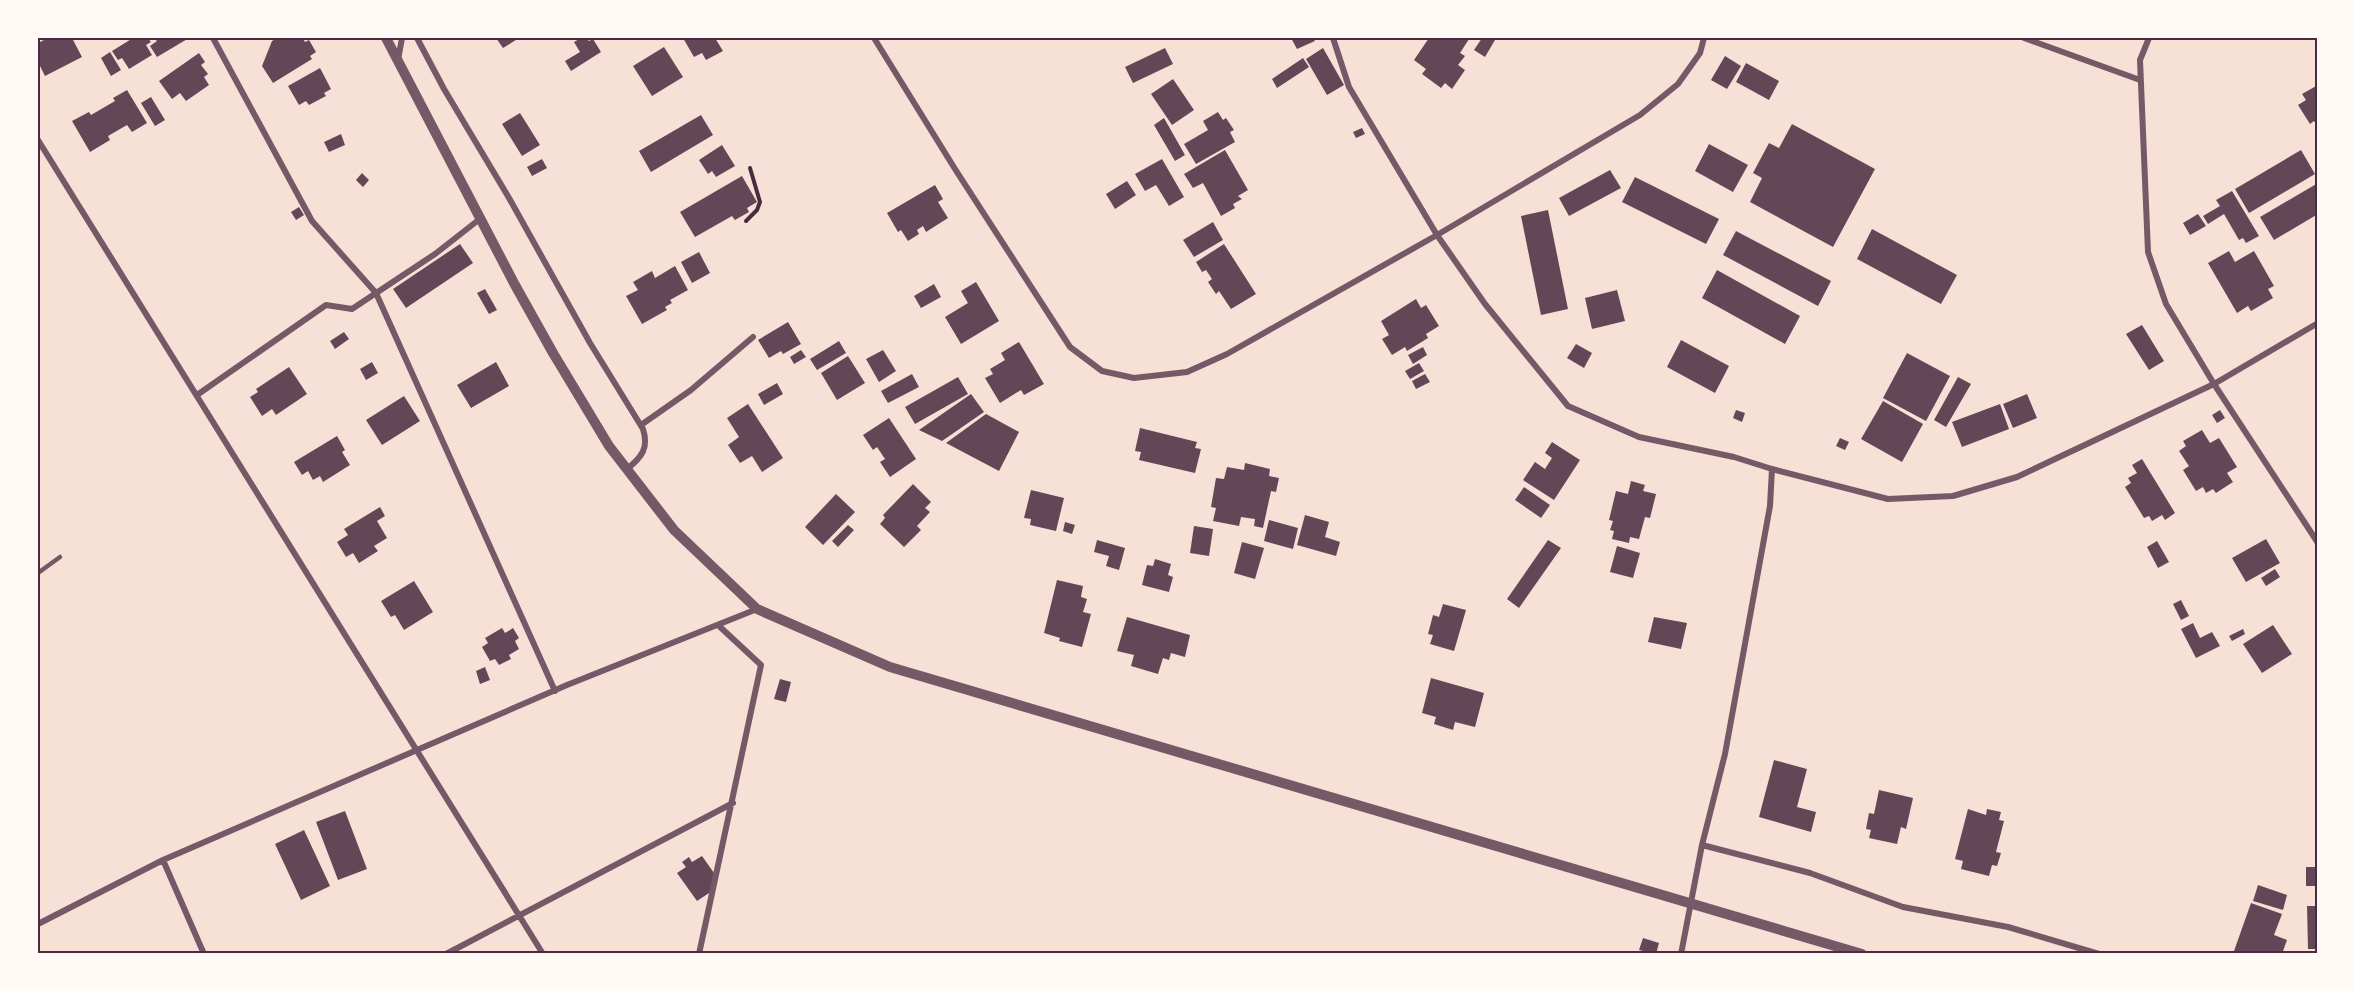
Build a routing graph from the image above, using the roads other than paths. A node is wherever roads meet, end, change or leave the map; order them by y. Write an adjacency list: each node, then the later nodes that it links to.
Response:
1 (213, 38): 15 (street)
2 (386, 38): 10 (street)
3 (402, 38): 10 (street)
4 (417, 38): 20 (street)
5 (874, 38): 14 (street)
6 (1333, 38): 14 (street)
7 (1704, 38): 14 (street)
8 (2024, 38): 11 (street)
9 (2149, 38): 11 (street)
10 (398, 60): 13 (street)
11 (2140, 80): 18 (street)
12 (38, 140): 19 (street)
13 (481, 218): 15 (street); 22 (street)
14 (1437, 235): 21 (street)
15 (376, 293): 19 (street); 28 (street)
16 (2318, 323): 18 (street)
17 (753, 337): 20 (street)
18 (2214, 384): 21 (street); 23 (street)
19 (196, 395): 29 (street)
20 (641, 425): 22 (street)
21 (1772, 469): 31 (street)
22 (627, 470): 26 (street)
23 (2318, 543)
24 (60, 557): 25 (lane)
25 (38, 573)
26 (757, 609): 27 (street); 33 (street)
27 (718, 625): 28 (street); 30 (street)
28 (555, 691): 29 (street)
29 (418, 750): 32 (street); 34 (street)
30 (733, 803): 34 (street); 39 (street)
31 (1702, 845): 33 (street); 42 (street)
32 (163, 860): 35 (street); 36 (street)
33 (1692, 903): 40 (street); 41 (street)
34 (519, 915): 37 (street); 38 (street)
35 (38, 924)
36 (204, 954)
37 (446, 954)
38 (543, 954)
39 (699, 954)
40 (1681, 954)
41 (1862, 954)
42 (2099, 954)

